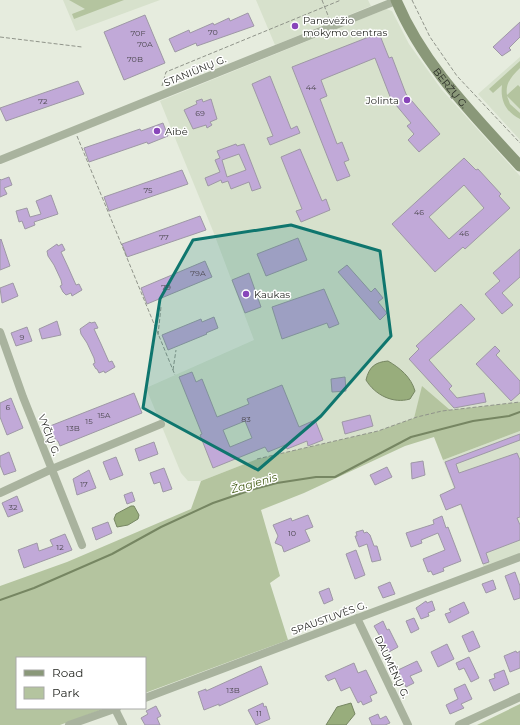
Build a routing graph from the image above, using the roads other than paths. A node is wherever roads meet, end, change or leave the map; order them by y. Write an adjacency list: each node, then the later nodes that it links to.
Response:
1 (397, 0): 2 (street, STANIŪNŲ G.); 3 (main road, BERŽŲ G.)
2 (0, 160)
3 (520, 166)
4 (0, 332): 6 (street, VYČIŲ G.)
5 (161, 424): 6 (street)
6 (52, 469): 7 (street); 8 (street, VYČIŲ G.)
7 (0, 493)
8 (82, 545)
9 (520, 557): 10 (street, SPAUSTUVĖS G.)
10 (357, 618): 12 (street, SPAUSTUVĖS G.); 17 (street, DAUMĖNŲ G.)
11 (520, 697): 18 (street)
12 (146, 698)
13 (113, 709): 15 (street)
14 (116, 709): 16 (street)
15 (69, 725)
16 (124, 725)
17 (408, 725)
18 (459, 725)

